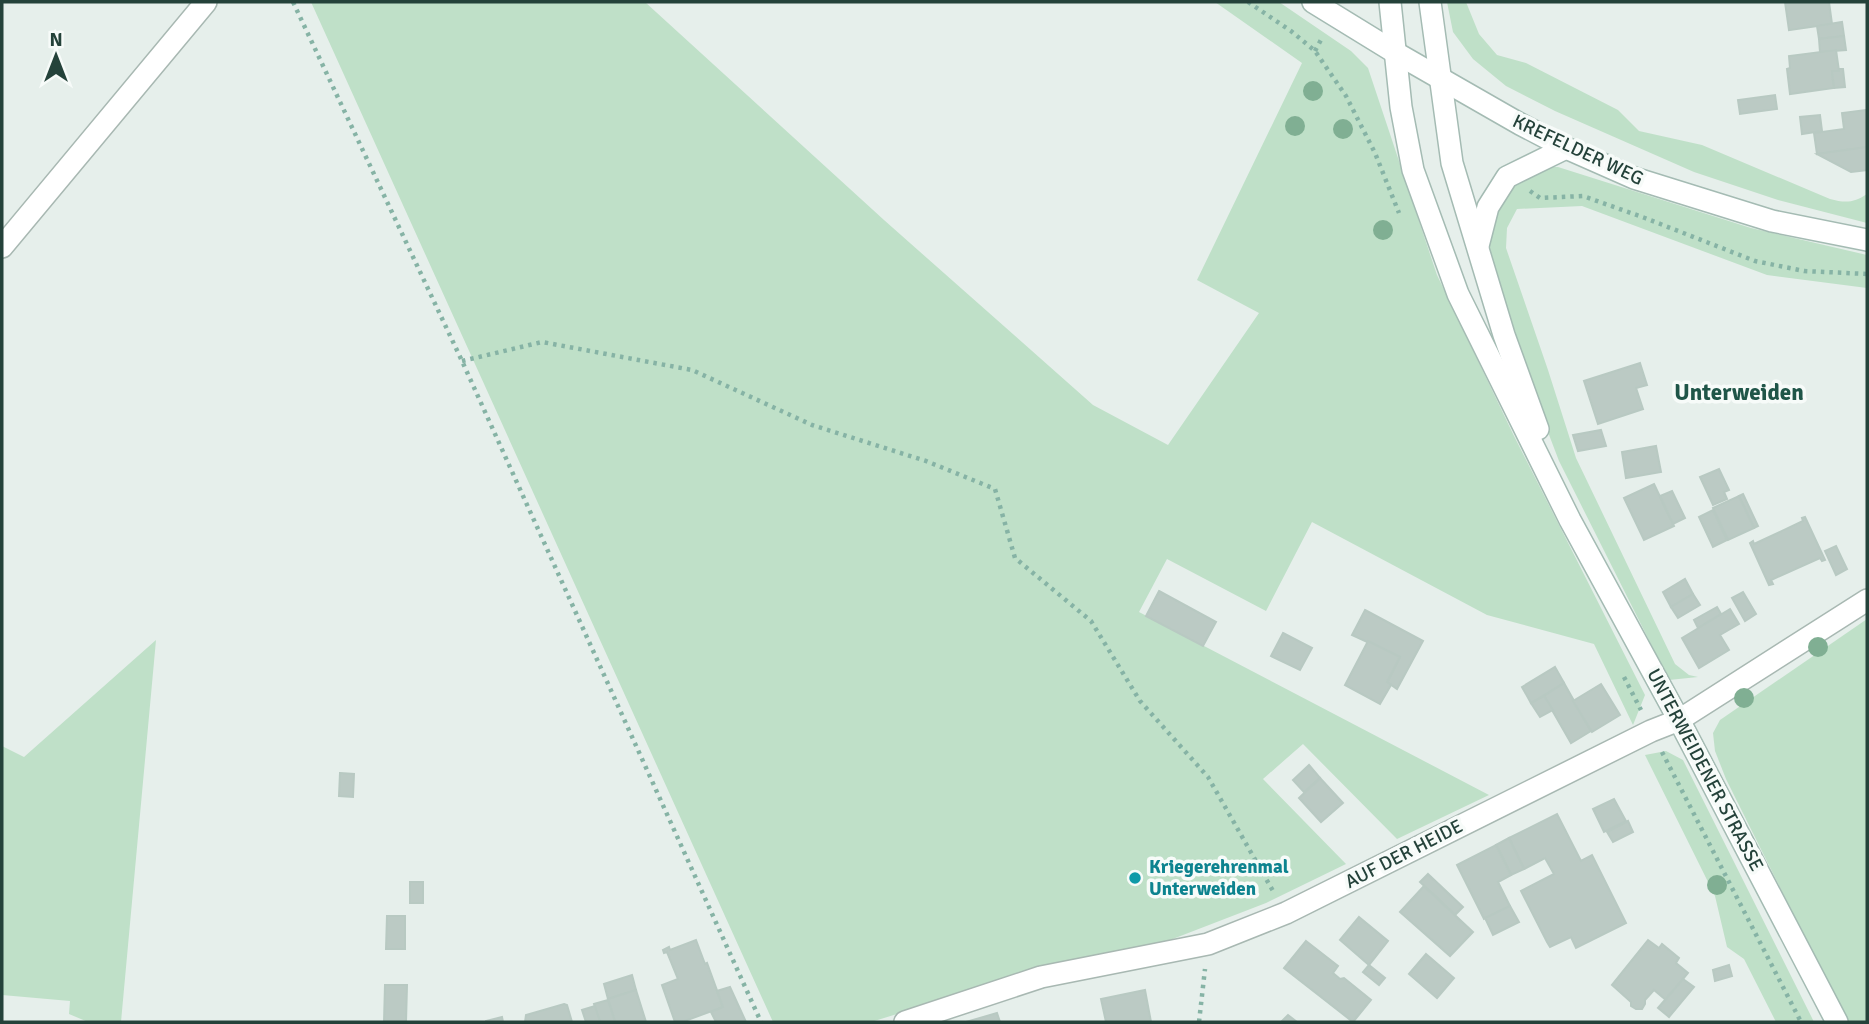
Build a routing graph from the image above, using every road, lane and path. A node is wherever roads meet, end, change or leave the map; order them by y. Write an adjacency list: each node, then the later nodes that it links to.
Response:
1 (206, 2): 14 (street)
2 (293, 2): 16 (path)
3 (1248, 2): 10 (path)
4 (1313, 2): 7 (street, KREFELDER WEG)
5 (1390, 2): 7 (street, UNTERWEIDENER STRASSE)
6 (1430, 2): 8 (street, UNTERWEIDENER STRASSE)
7 (1396, 52): 8 (street, KREFELDER WEG); 10 (street, UNTERWEIDENER STRASSE)
8 (1440, 77): 9 (street, KREFELDER WEG); 13 (street, UNTERWEIDENER STRASSE)
9 (1566, 148): 11 (street); 12 (street, KREFELDER WEG)
10 (1413, 170): 17 (street, UNTERWEIDENER STRASSE)
11 (1507, 177): 13 (street); 15 (path)
12 (1867, 240)
13 (1478, 246): 17 (street, UNTERWEIDENER STRASSE)
14 (2, 247)
15 (1867, 274)
16 (462, 361): 21 (path); 23 (path)
17 (1570, 520): 19 (street, UNTERWEIDENER STRASSE)
18 (1867, 600): 19 (street, AUF DER HEIDE)
19 (1679, 720): 20 (street, AUF DER HEIDE); 27 (street, UNTERWEIDENER STRASSE)
20 (1651, 732): 21 (street, AUF DER HEIDE); 26 (path)
21 (1286, 913): 22 (street, AUF DER HEIDE)
22 (1208, 944): 24 (street, AUF DER HEIDE); 25 (path)
23 (761, 1022)
24 (905, 1022)
25 (1199, 1022)
26 (1801, 1022)
27 (1837, 1022)

